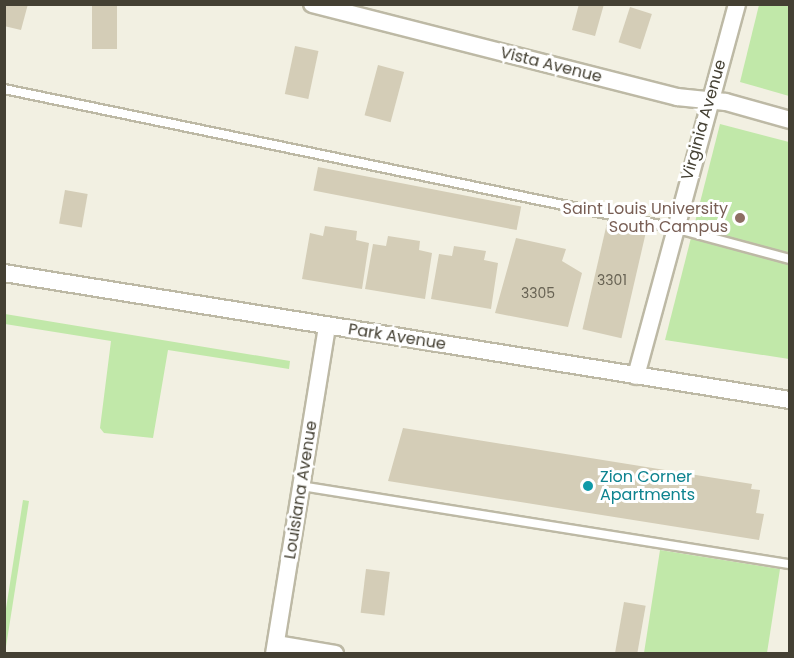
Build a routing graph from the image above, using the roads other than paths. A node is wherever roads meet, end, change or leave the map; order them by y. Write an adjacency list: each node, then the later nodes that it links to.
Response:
1 (312, 4): 4 (street, Vista Avenue)
2 (736, 4): 4 (street, Virginia Avenue)
3 (4, 89): 6 (lane)
4 (709, 102): 5 (street, Vista Avenue); 6 (street, Virginia Avenue)
5 (789, 120)
6 (674, 228): 7 (lane); 10 (street, Virginia Avenue)
7 (789, 259)
8 (4, 273): 9 (street, Park Avenue)
9 (327, 326): 10 (street, Park Avenue); 12 (street, Louisiana Avenue)
10 (636, 376): 11 (street, Park Avenue)
11 (789, 400)
12 (302, 486): 13 (lane); 14 (street, Louisiana Avenue)
13 (789, 564)
14 (275, 649): 15 (street)
15 (334, 654)

